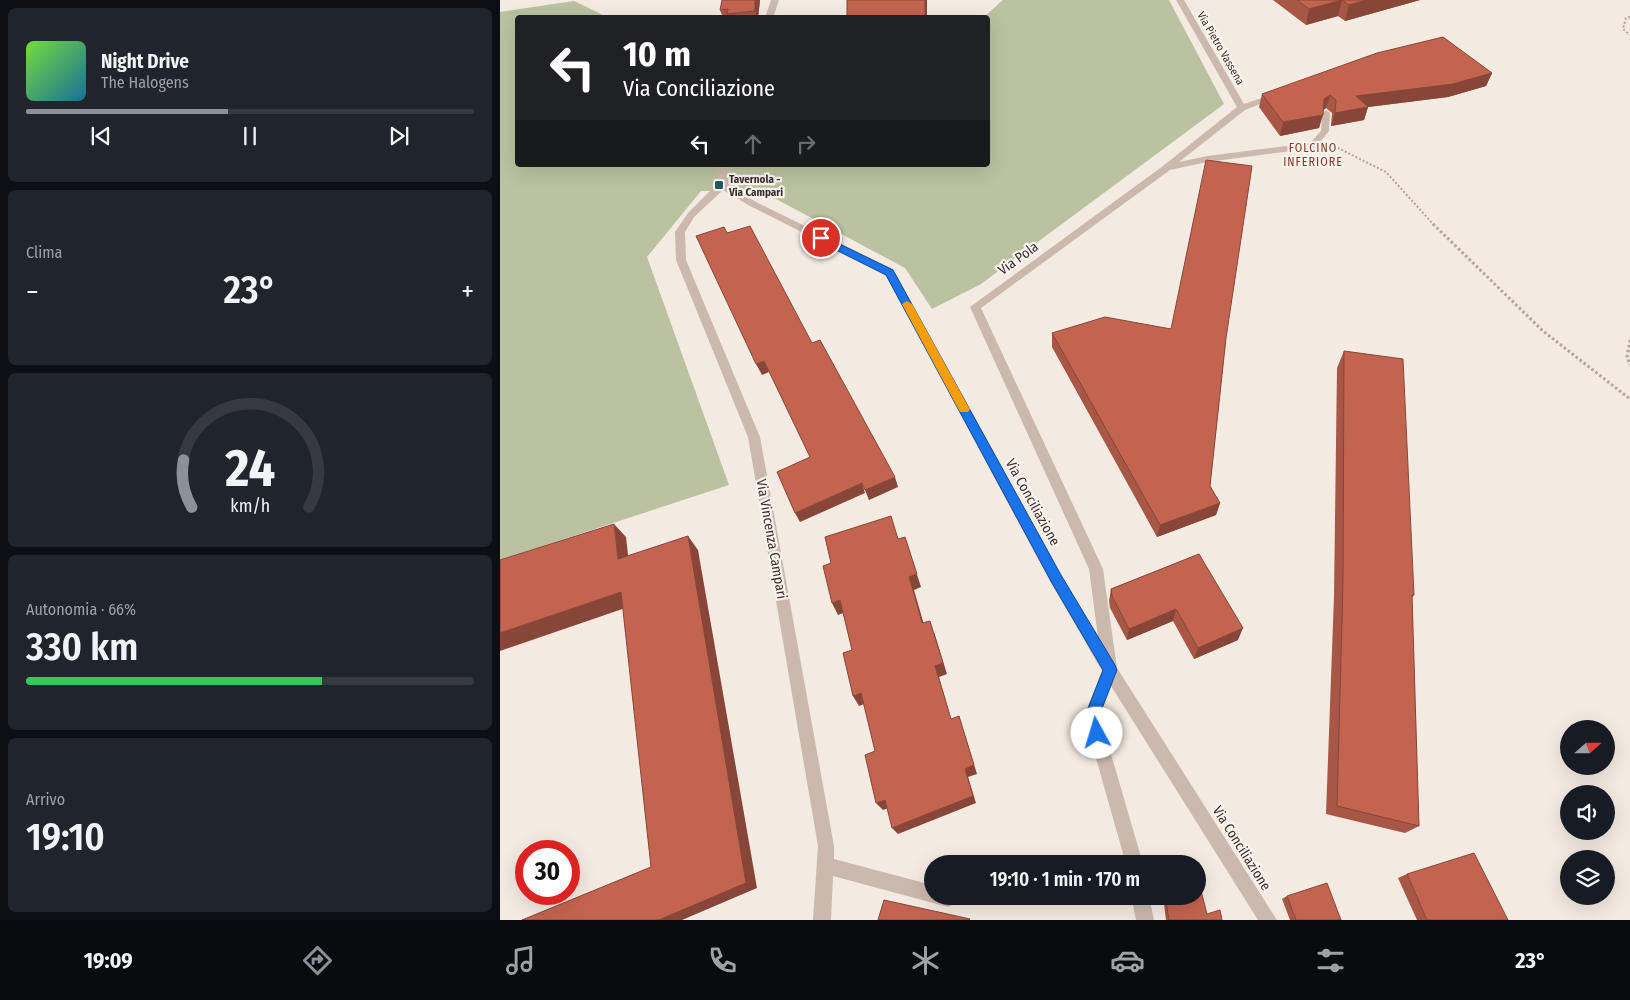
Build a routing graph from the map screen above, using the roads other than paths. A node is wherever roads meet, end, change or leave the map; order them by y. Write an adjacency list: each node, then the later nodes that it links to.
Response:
1 (775, 0): 3 (street)
2 (1180, 0): 5 (street, Via Pietro Vassena)
3 (770, 15)
4 (1288, 92): 5 (street, Via Pola)
5 (1242, 108): 8 (street, Via Pola)
6 (1326, 113): 8 (street)
7 (722, 167): 9 (street)
8 (1166, 168): 10 (street, Via Pola)
9 (722, 185): 10 (street, Via Conciliazione); 12 (street, Via Vincenza Campari)
10 (1110, 670): 11 (street); 17 (street, Via Conciliazione)
11 (1132, 855)
12 (825, 865): 13 (street); 15 (street, Via Vincenza Campari)
13 (924, 892)
14 (1142, 905): 16 (street)
15 (822, 920)
16 (1145, 920)
17 (1268, 920)

